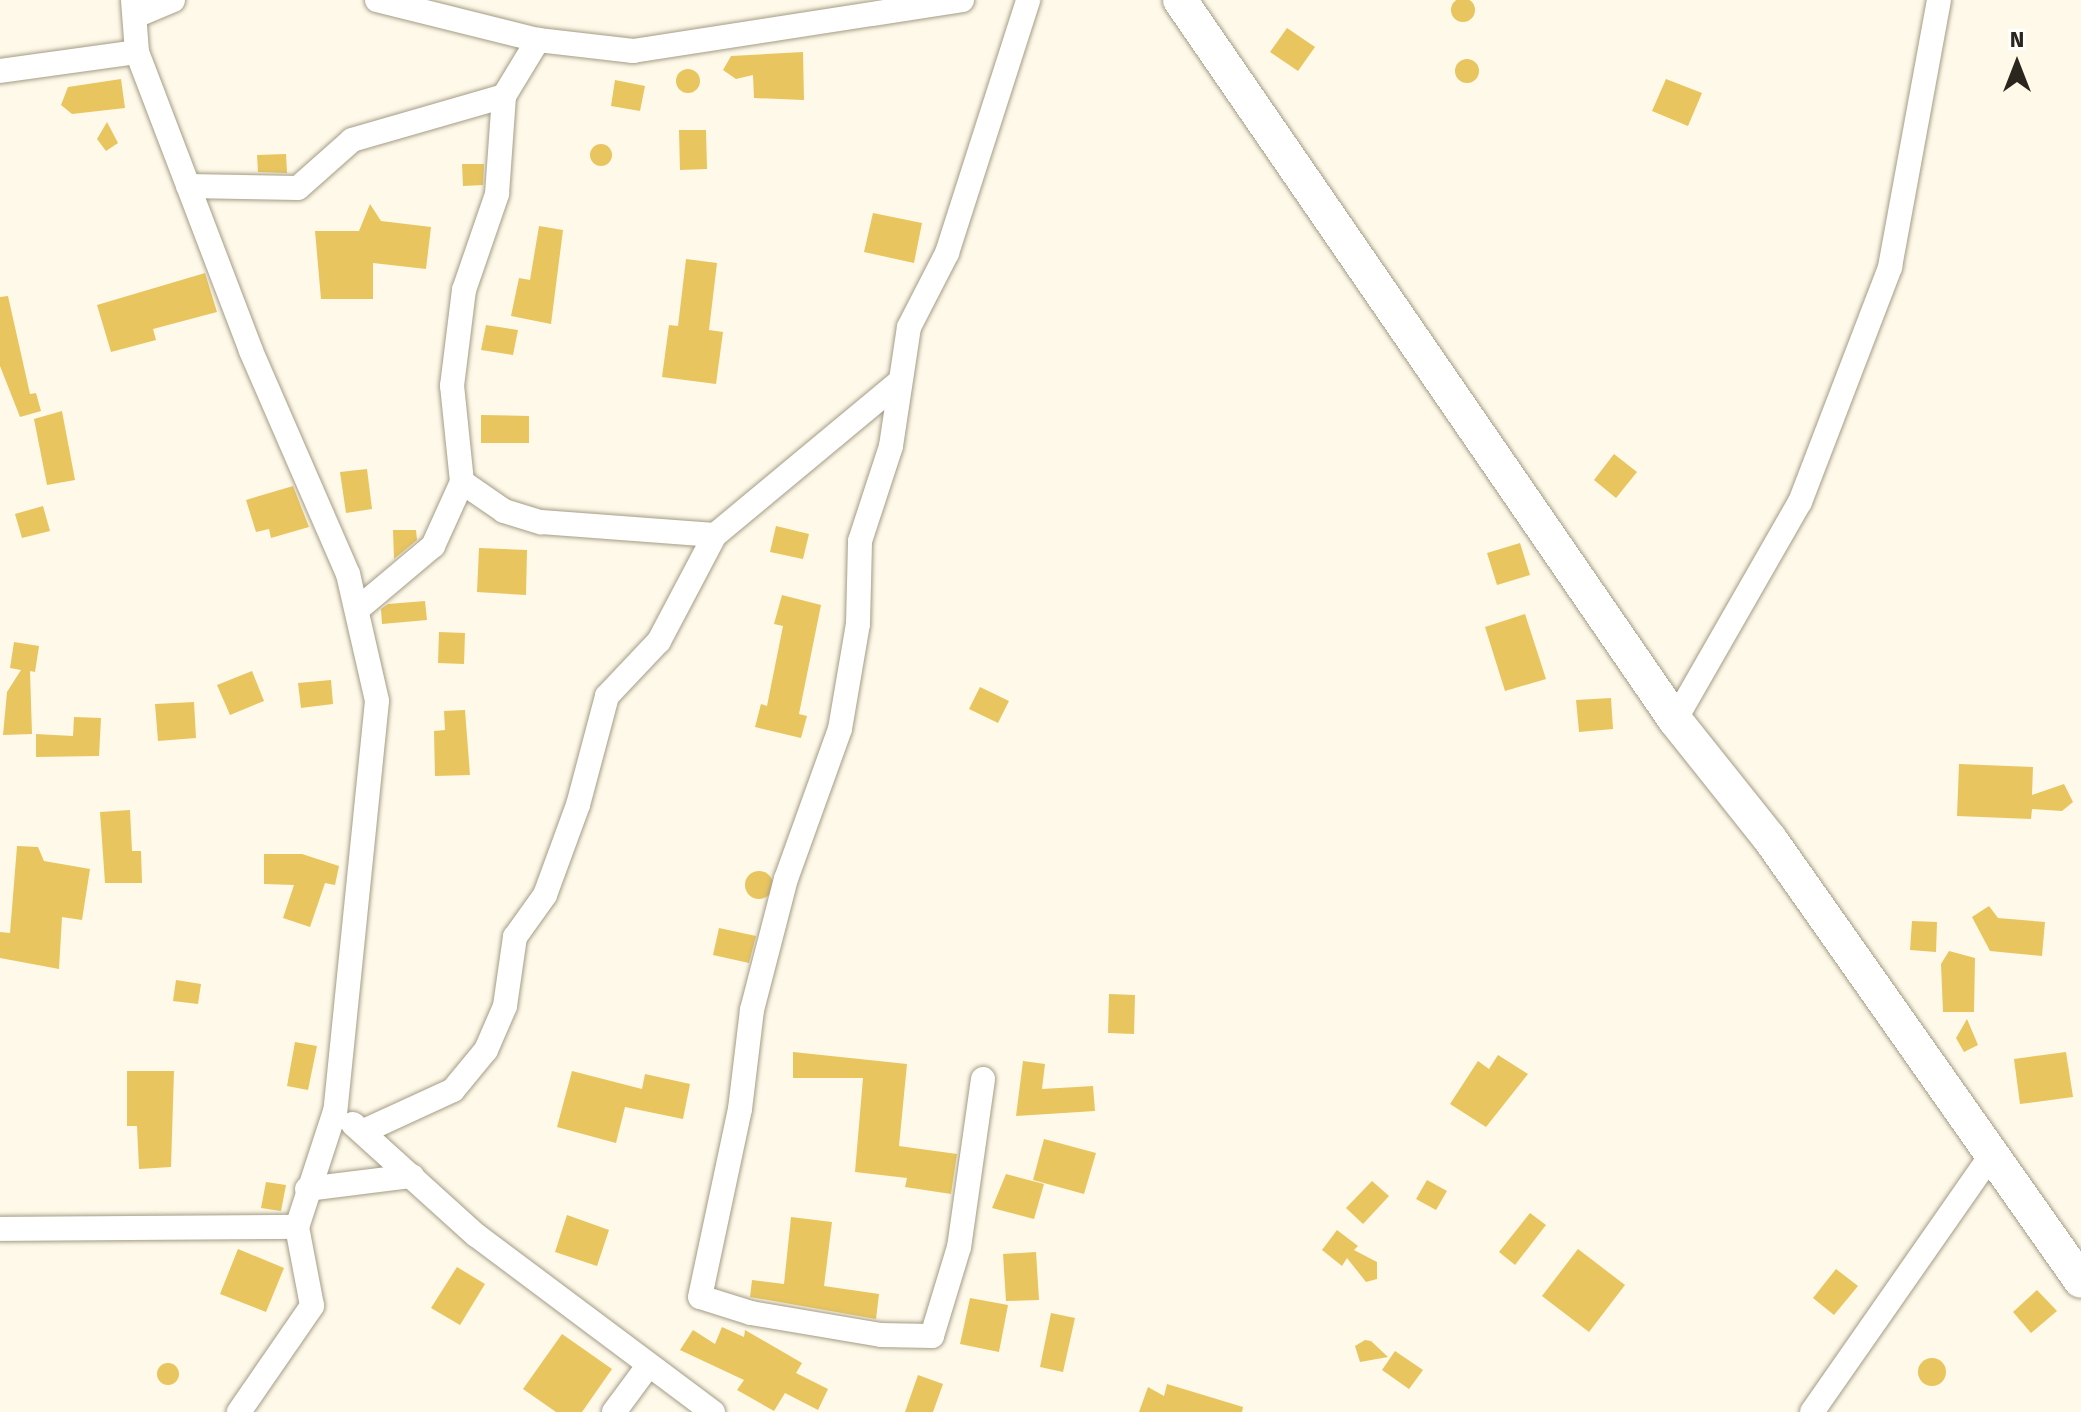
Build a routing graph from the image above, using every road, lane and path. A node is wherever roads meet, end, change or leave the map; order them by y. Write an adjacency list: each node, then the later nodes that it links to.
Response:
1 (173, 0): 7 (street)
2 (377, 0): 8 (street)
3 (962, 0): 8 (street)
4 (1028, 0): 13 (street)
5 (1180, 0): 17 (main road)
6 (1939, 0): 17 (street)
7 (136, 8): 9 (street)
8 (538, 40): 11 (street)
9 (137, 52): 10 (street); 12 (street)
10 (0, 71)
11 (504, 96): 12 (street); 14 (street)
12 (188, 186): 16 (street)
13 (897, 384): 15 (street); 18 (street)
14 (462, 482): 15 (street); 16 (street)
15 (715, 535): 20 (street)
16 (359, 608): 19 (street)
17 (1675, 720): 21 (main road)
18 (983, 1079)
19 (335, 1111): 20 (street); 23 (street)
20 (364, 1131): 22 (street)
21 (1991, 1155): 26 (main road); 31 (street)
22 (412, 1176): 23 (street); 27 (street)
23 (307, 1189): 24 (street)
24 (297, 1227): 25 (street); 28 (street)
25 (0, 1229)
26 (2081, 1281)
27 (648, 1366): 29 (street); 30 (street)
28 (239, 1412)
29 (614, 1412)
30 (713, 1412)
31 (1812, 1412)

